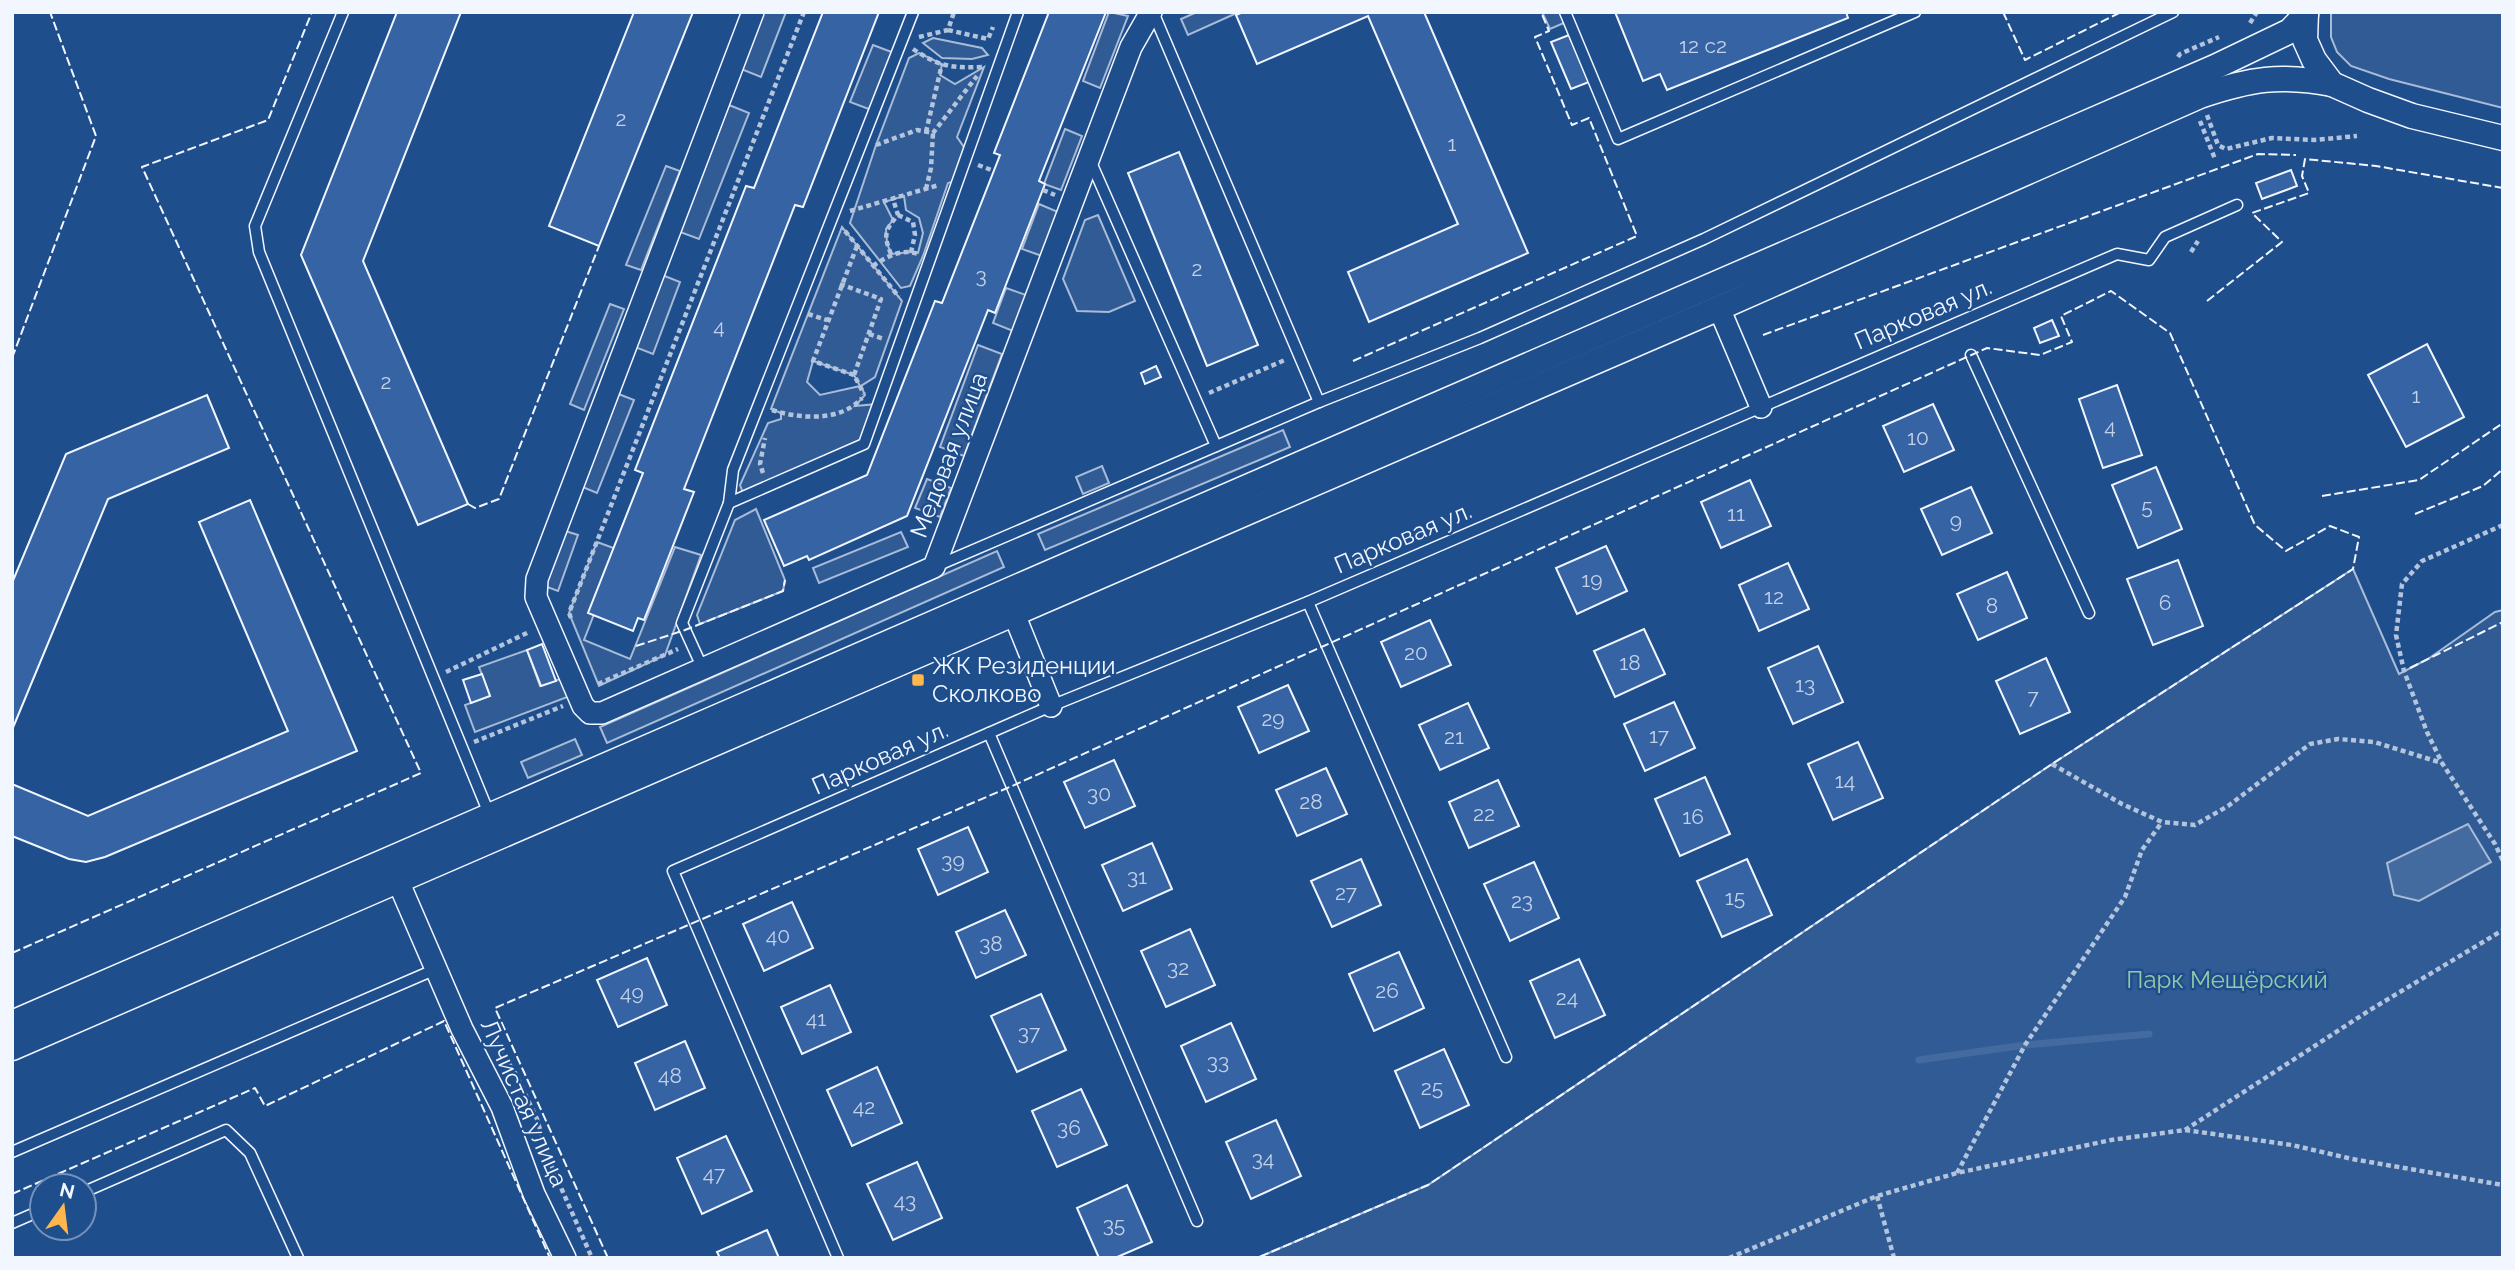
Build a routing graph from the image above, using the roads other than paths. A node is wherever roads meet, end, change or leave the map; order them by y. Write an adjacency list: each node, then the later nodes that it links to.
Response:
1 (343, 12): 27 (lane)
2 (753, 12): 24 (street, Медовая улица)
3 (913, 12): 19 (lane)
4 (1017, 12): 19 (lane)
5 (1152, 12): 12 (street, Медовая улица); 16 (lane)
6 (1565, 12): 7 (lane)
7 (1915, 12)
8 (2173, 12): 16 (lane)
9 (2306, 13): 10 (street); 27 (street)
10 (2332, 84): 11 (street); 14 (street)
11 (2503, 138)
12 (1089, 157): 18 (lane); 20 (street, Медовая улица)
13 (2237, 205): 17 (lane, Парковая ул.)
14 (1719, 309): 17 (street); 23 (street)
15 (1971, 355): 22 (lane)
16 (1319, 402): 18 (lane)
17 (1761, 407): 21 (lane, Парковая ул.)
18 (1216, 446): 20 (lane)
19 (729, 503): 24 (lane)
20 (934, 567): 24 (street, Медовая улица)
21 (1308, 602): 25 (lane, Парковая ул.); 32 (lane)
22 (2089, 613)
23 (1014, 614): 25 (street); 28 (street)
24 (703, 669)
25 (1051, 706): 26 (lane, Парковая ул.)
26 (989, 733): 35 (lane); 38 (lane, Парковая ул.)
27 (490, 816): 30 (street)
28 (398, 881): 29 (street, Лучистая улица); 31 (street)
29 (436, 969): 33 (lane); 37 (street, Лучистая улица)
30 (12, 1023)
31 (12, 1048)
32 (1506, 1057)
33 (12, 1152)
34 (98, 1186): 36 (lane)
35 (1197, 1221)
36 (298, 1258)
37 (565, 1258)
38 (838, 1258)

